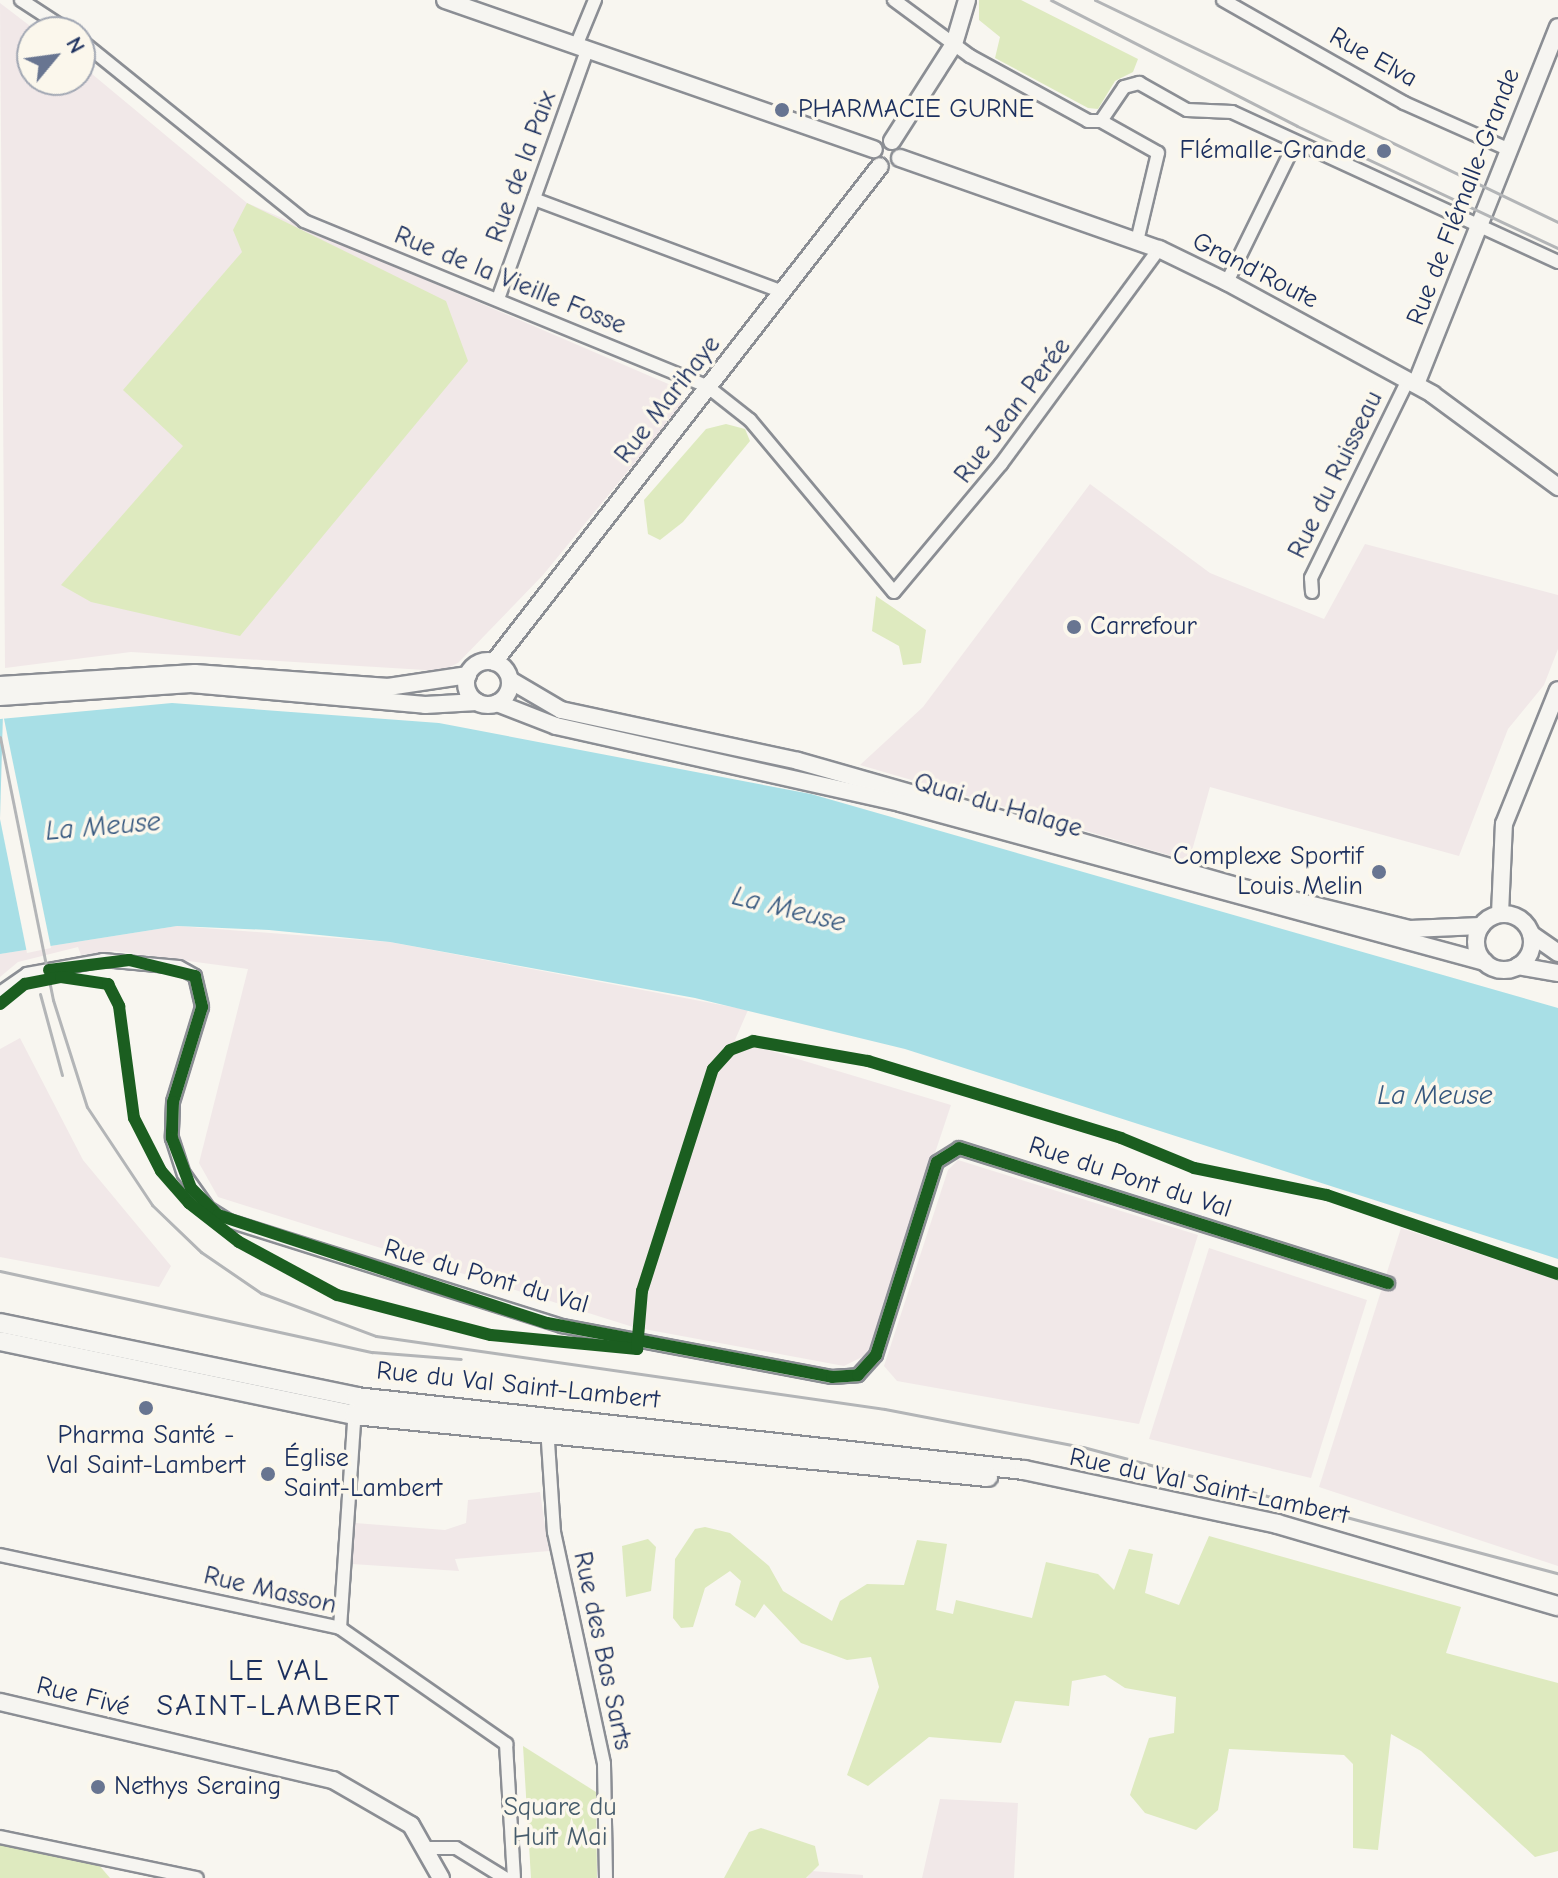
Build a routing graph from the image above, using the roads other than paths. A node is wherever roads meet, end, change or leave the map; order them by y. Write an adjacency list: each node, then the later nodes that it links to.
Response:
1 (21, 0): 7 (street)
2 (445, 0): 10 (main road)
3 (595, 0): 10 (street, Rue de la Paix)
4 (894, 0): 9 (street)
5 (967, 0): 9 (main road)
6 (1223, 0): 15 (street, Rue Elva)
7 (46, 16)
8 (1557, 31): 15 (main road, Rue de Flémalle-Grande)
9 (954, 44): 12 (street); 13 (main road)
10 (581, 48): 16 (main road); 19 (street, Rue de la Paix)
11 (96, 53): 26 (street, Rue de la Vieille Fosse)
12 (1101, 121): 14 (street); 21 (street)
13 (892, 141): 16 (main road); 17 (main road)
14 (1295, 143): 20 (street); 24 (street)
15 (1505, 148): 20 (main road, Rue de Flémalle-Grande)
16 (874, 149): 18 (main road)
17 (900, 158): 18 (main road); 21 (main road, Grand'Route)
18 (880, 166): 25 (main road, Rue Marihaye)
19 (534, 199): 25 (street); 26 (street, Rue de la Paix)
20 (1475, 226): 23 (street); 27 (main road, Rue de Flémalle-Grande)
21 (1137, 241): 22 (main road, Grand'Route)
22 (1159, 249): 24 (main road, Grand'Route); 30 (street, Rue Jean Perée)
23 (1558, 262)
24 (1227, 282): 27 (main road, Grand'Route)
25 (783, 292): 28 (main road, Rue Marihaye)
26 (498, 299): 28 (street, Rue de la Vieille Fosse)
27 (1412, 382): 29 (main road, Grand'Route); 31 (street, Rue du Ruisseau)
28 (708, 387): 30 (street, Rue de la Vieille Fosse); 32 (main road, Rue Marihaye)
29 (1558, 487)
30 (894, 592)
31 (1312, 592)
32 (494, 662): 33 (main road); 34 (main road)
33 (468, 675): 35 (main road); 38 (main road)
34 (510, 680): 39 (main road); 41 (main road, Quai du Halage)
35 (0, 685)
36 (1558, 690): 40 (main road)
37 (0, 697): 38 (main road)
38 (477, 702): 39 (main road)
39 (497, 703): 44 (main road, Quai du Halage)
40 (1500, 914): 41 (main road, Quai du Halage); 42 (main road)
41 (1481, 926): 44 (main road)
42 (1531, 934): 43 (main road); 45 (main road)
43 (1558, 953)
44 (1485, 962): 45 (main road, Quai du Halage)
45 (1518, 966): 46 (main road, Quai du Halage)
46 (1558, 973)
47 (0, 993): 48 (street, Rue du Pont du Val)
48 (1388, 1283)
49 (0, 1323): 51 (main road, Rue du Val Saint-Lambert)
50 (0, 1341): 51 (main road, Rue du Val Saint-Lambert)
51 (355, 1406): 52 (main road, Rue du Val Saint-Lambert); 55 (street)
52 (548, 1425): 54 (main road, Rue du Val Saint-Lambert); 63 (street, Rue des Bas Sarts)
53 (0, 1555): 55 (street, Rue Masson)
54 (1558, 1606)
55 (340, 1628): 62 (street, Rue Masson)
56 (0, 1702): 58 (main road, Rue Fivé)
57 (0, 1837): 59 (street)
58 (429, 1848): 60 (main road, Rue Fivé); 61 (street)
59 (197, 1878)
60 (441, 1878)
61 (505, 1878)
62 (514, 1878)
63 (606, 1878)

